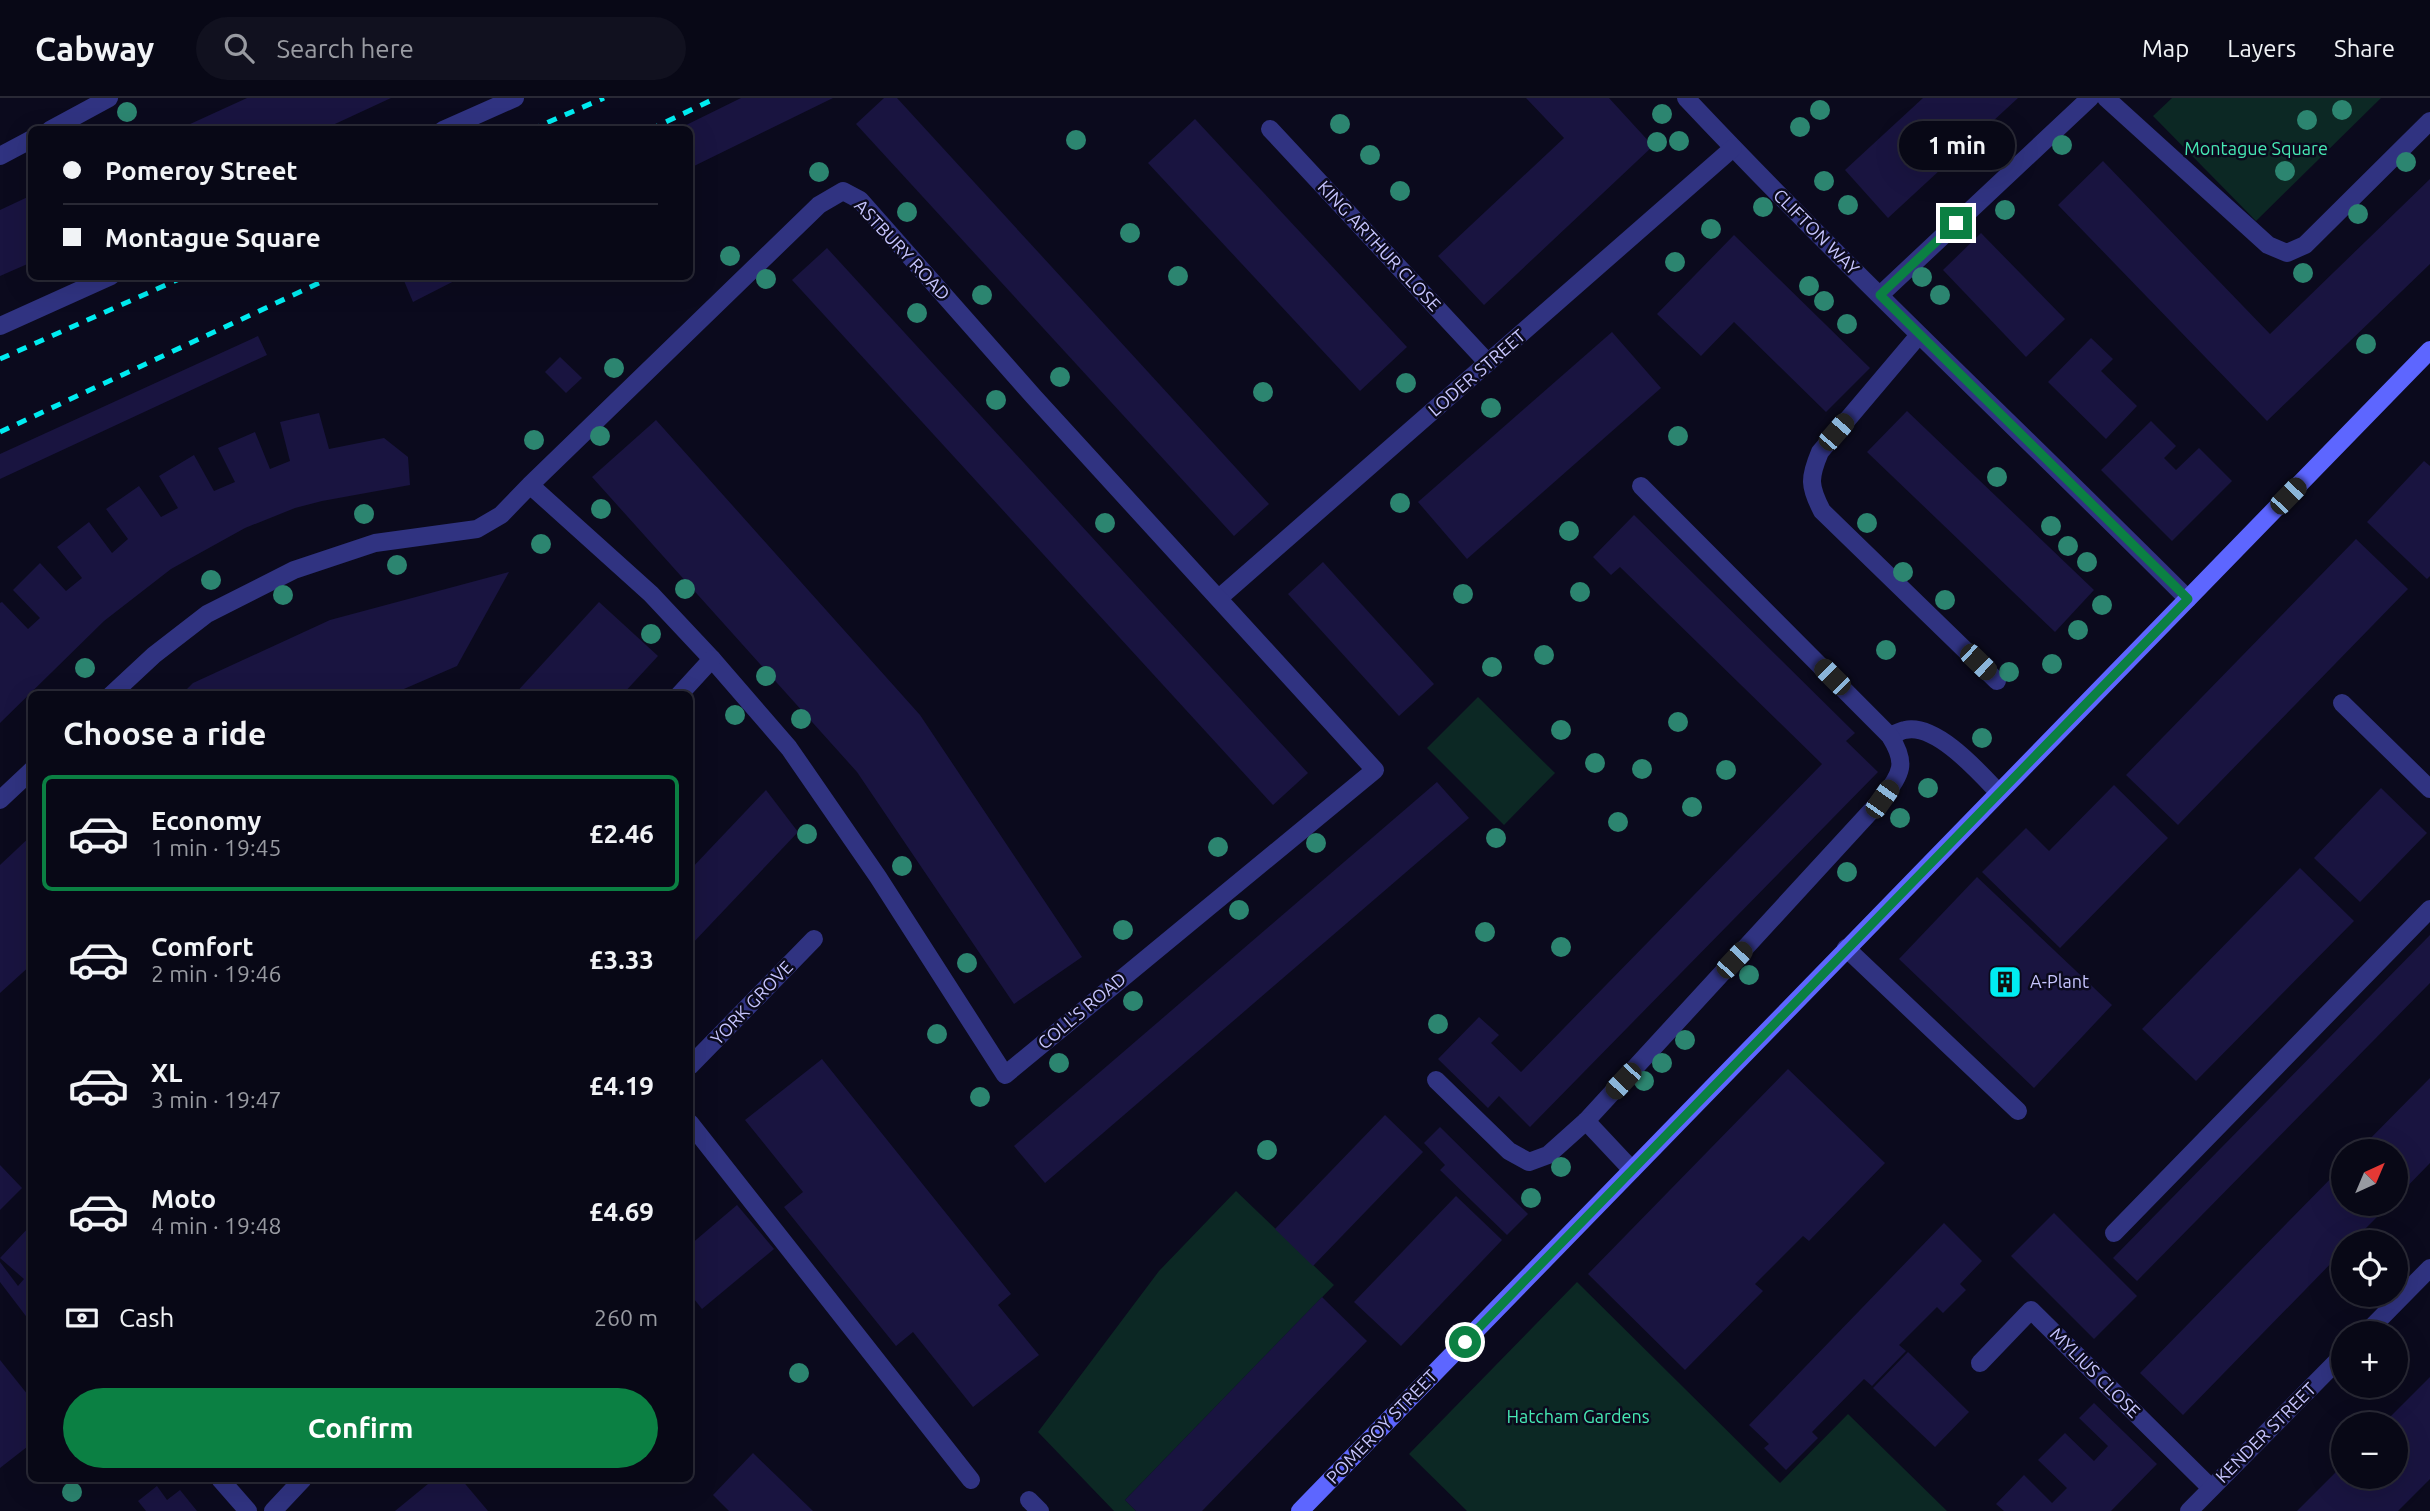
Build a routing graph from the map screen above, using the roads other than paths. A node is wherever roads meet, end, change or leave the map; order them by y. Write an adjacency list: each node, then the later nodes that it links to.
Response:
1 (109, 98): 7 (street)
2 (515, 98): 8 (street)
3 (1686, 98): 11 (street, CLIFTON WAY)
4 (2090, 98): 14 (street)
5 (2106, 98): 6 (street)
6 (2430, 121)
7 (57, 126)
8 (452, 126)
9 (1270, 130): 18 (street, KING ARTHUR CLOSE)
10 (28, 141): 12 (street)
11 (1733, 148): 14 (street, CLIFTON WAY); 18 (street, LODER STREET)
12 (0, 156)
13 (102, 280): 15 (street)
14 (1880, 295): 16 (street, CLIFTON WAY)
15 (0, 326)
16 (1919, 335): 22 (street, CLIFTON WAY); 24 (street)
17 (2430, 350): 22 (main road, POMEROY STREET)
18 (1488, 363): 21 (street, LODER STREET)
19 (530, 485): 21 (street, ASTBURY ROAD); 23 (street); 25 (street, ASTBURY ROAD)
20 (1641, 486): 28 (street)
21 (1219, 598): 23 (street, COLL'S ROAD)
22 (2188, 599): 31 (main road, POMEROY STREET)
23 (712, 659): 26 (street)
24 (1997, 681)
25 (115, 691)
26 (683, 691)
27 (2342, 704): 30 (street)
28 (1890, 736): 31 (street); 39 (street)
29 (28, 774): 32 (street)
30 (2430, 789)
31 (1998, 792): 35 (main road, POMEROY STREET)
32 (0, 800)
33 (2430, 909): 42 (street)
34 (814, 939): 36 (street, YORK GROVE)
35 (1846, 948): 38 (street); 41 (main road, POMEROY STREET)
36 (693, 1063)
37 (1436, 1080): 39 (street)
38 (2018, 1111)
39 (1586, 1121): 41 (street)
40 (693, 1128): 47 (street)
41 (1632, 1170): 53 (main road, POMEROY STREET)
42 (2114, 1233)
43 (2430, 1268): 44 (street)
44 (2378, 1321)
45 (1980, 1363): 50 (street, MYLIUS CLOSE)
46 (2331, 1367): 50 (street, KENDER STREET)
47 (971, 1480)
48 (223, 1482): 51 (street)
49 (300, 1482): 52 (street)
50 (2211, 1488): 54 (street, KENDER STREET)
51 (248, 1511)
52 (272, 1511)
53 (1300, 1511)
54 (2189, 1511)

